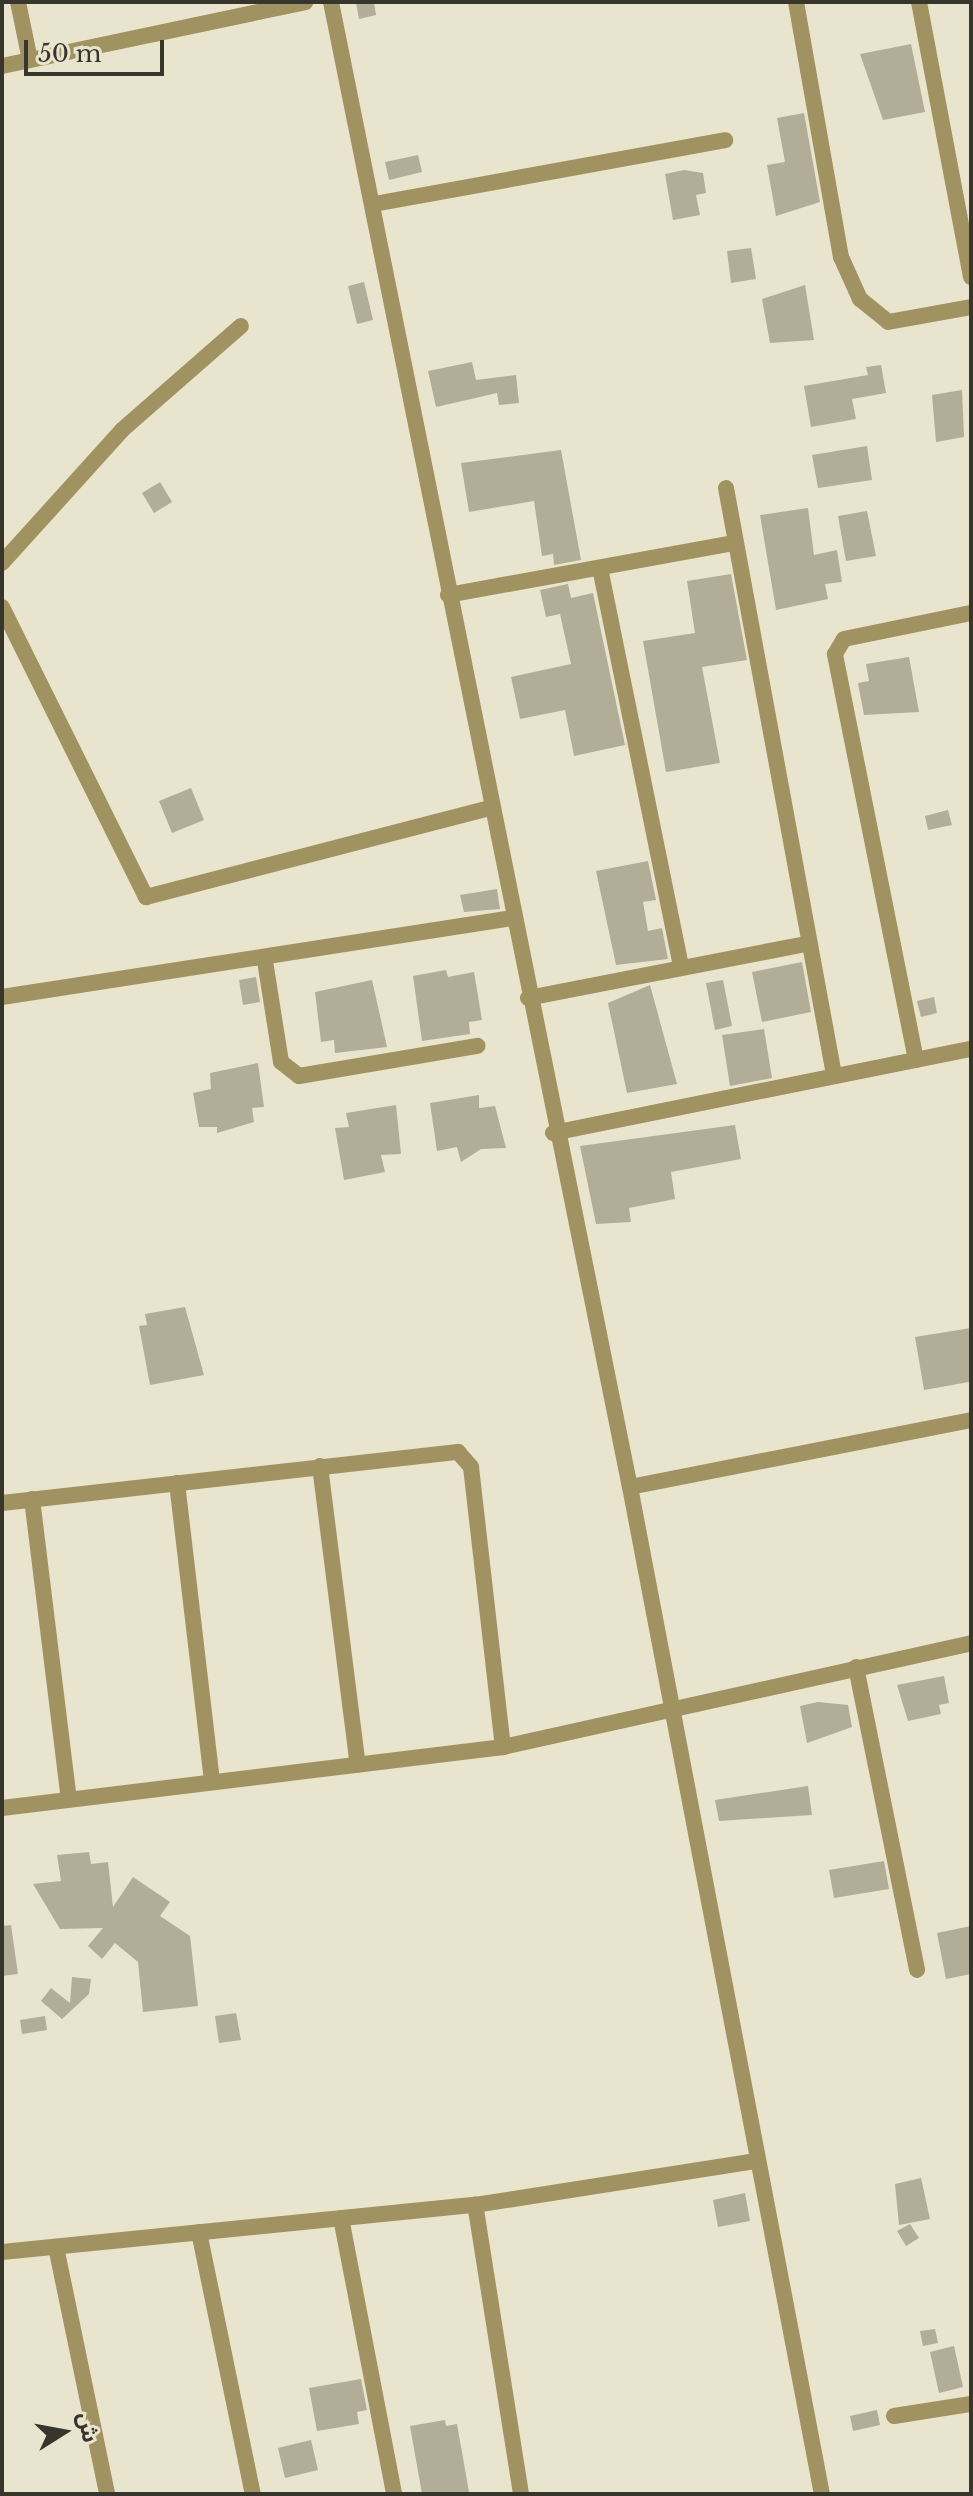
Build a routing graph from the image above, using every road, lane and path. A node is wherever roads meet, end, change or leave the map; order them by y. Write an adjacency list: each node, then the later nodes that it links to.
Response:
1 (18, 2): 6 (street)
2 (305, 2): 6 (street)
3 (331, 2): 9 (street)
4 (796, 2): 11 (street)
5 (919, 2): 10 (street)
6 (30, 60): 7 (street)
7 (2, 66)
8 (725, 140): 9 (street)
9 (374, 204): 17 (street)
10 (971, 277)
11 (971, 307)
12 (241, 326): 15 (street)
13 (726, 488): 14 (street)
14 (734, 543): 16 (street); 22 (street)
15 (2, 563)
16 (600, 568): 17 (street); 24 (street)
17 (448, 595): 20 (street)
18 (2, 607): 20 (street)
19 (971, 613): 29 (street)
20 (491, 808): 21 (street)
21 (513, 918): 23 (street); 26 (street)
22 (810, 943): 24 (street); 30 (street)
23 (265, 961): 25 (street); 27 (street)
24 (681, 967): 26 (street)
25 (2, 997)
26 (528, 998): 31 (street)
27 (477, 1046)
28 (971, 1049): 29 (street)
29 (916, 1060): 30 (street)
30 (834, 1075): 31 (street)
31 (553, 1133): 35 (street)
32 (971, 1420): 35 (street)
33 (320, 1466): 34 (street); 41 (street); 42 (street)
34 (177, 1483): 36 (street); 43 (street)
35 (630, 1487): 40 (street)
36 (32, 1499): 37 (street); 44 (street)
37 (2, 1503)
38 (971, 1643): 39 (street)
39 (856, 1667): 40 (street); 46 (street)
40 (671, 1710): 41 (street); 47 (street)
41 (503, 1747): 42 (street)
42 (358, 1765): 43 (street)
43 (212, 1782): 44 (street)
44 (69, 1800): 45 (street)
45 (2, 1808)
46 (917, 1970)
47 (757, 2161): 48 (street); 59 (street)
48 (475, 2205): 49 (street); 58 (street)
49 (341, 2218): 50 (street); 57 (street)
50 (199, 2232): 51 (street); 56 (street)
51 (56, 2247): 52 (street); 55 (street)
52 (2, 2252)
53 (971, 2404): 54 (street)
54 (894, 2416)
55 (107, 2494)
56 (253, 2494)
57 (394, 2494)
58 (521, 2494)
59 (822, 2494)

